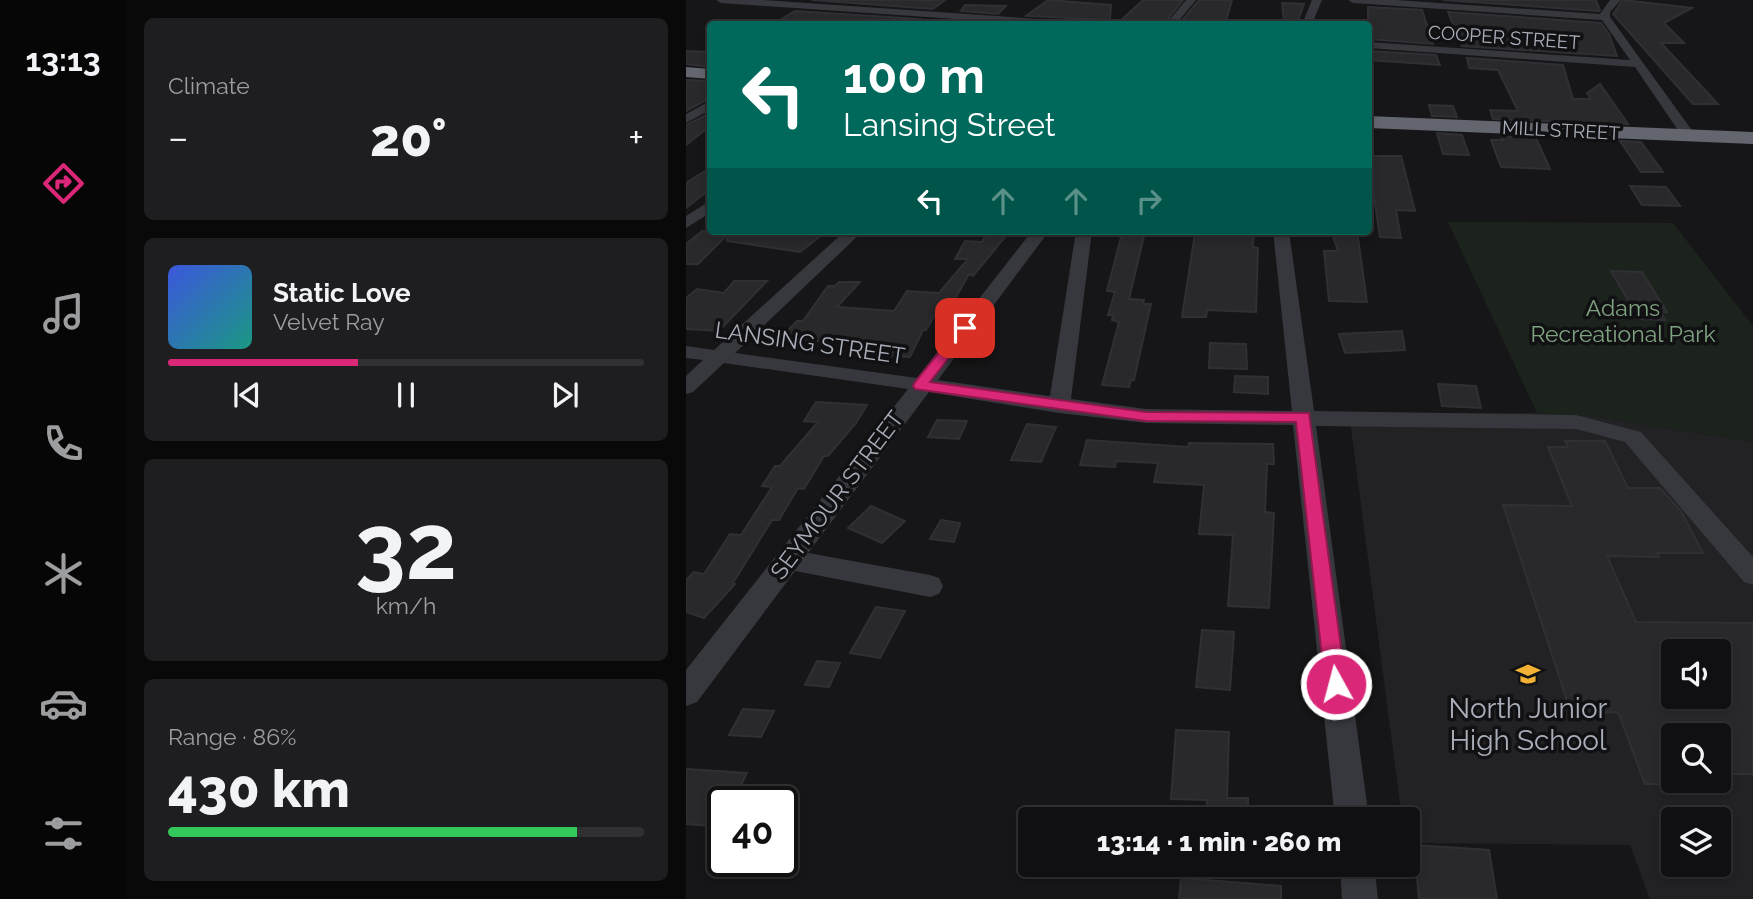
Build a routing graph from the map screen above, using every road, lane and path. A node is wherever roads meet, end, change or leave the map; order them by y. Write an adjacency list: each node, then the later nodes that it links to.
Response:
1 (721, 0): 7 (street)
2 (1191, 0): 11 (street)
3 (1317, 0): 12 (street)
4 (1353, 0): 8 (street)
5 (1616, 0): 8 (street)
6 (961, 5): 7 (street)
7 (942, 16): 9 (street); 10 (street)
8 (1605, 17): 14 (street)
9 (933, 21)
10 (1020, 21)
11 (1174, 21)
12 (1308, 21)
13 (1372, 45): 14 (street, COOPER STREET)
14 (1637, 64): 20 (street)
15 (686, 72): 16 (highway)
16 (707, 74)
17 (707, 106): 18 (street)
18 (686, 119)
19 (1372, 121): 20 (highway, MILL STREET)
20 (1689, 136): 21 (highway, MILL STREET)
21 (1753, 138)
22 (707, 208): 23 (street)
23 (686, 223)
24 (851, 235): 29 (street)
25 (1038, 235): 30 (street, SEYMOUR STREET)
26 (1083, 235): 32 (street)
27 (1282, 235): 33 (street)
28 (686, 352): 29 (street, LANSING STREET)
29 (719, 356): 30 (street, LANSING STREET); 31 (street)
30 (920, 386): 32 (street, LANSING STREET); 34 (street, SEYMOUR STREET)
31 (686, 387)
32 (1059, 406): 33 (street, LANSING STREET)
33 (1303, 417): 35 (street, LANSING STREET); 38 (street)
34 (788, 560): 36 (street); 37 (street, SEYMOUR STREET)
35 (1753, 575)
36 (930, 586)
37 (686, 694)
38 (1351, 807)
39 (1358, 877): 40 (street)
40 (1360, 899)

